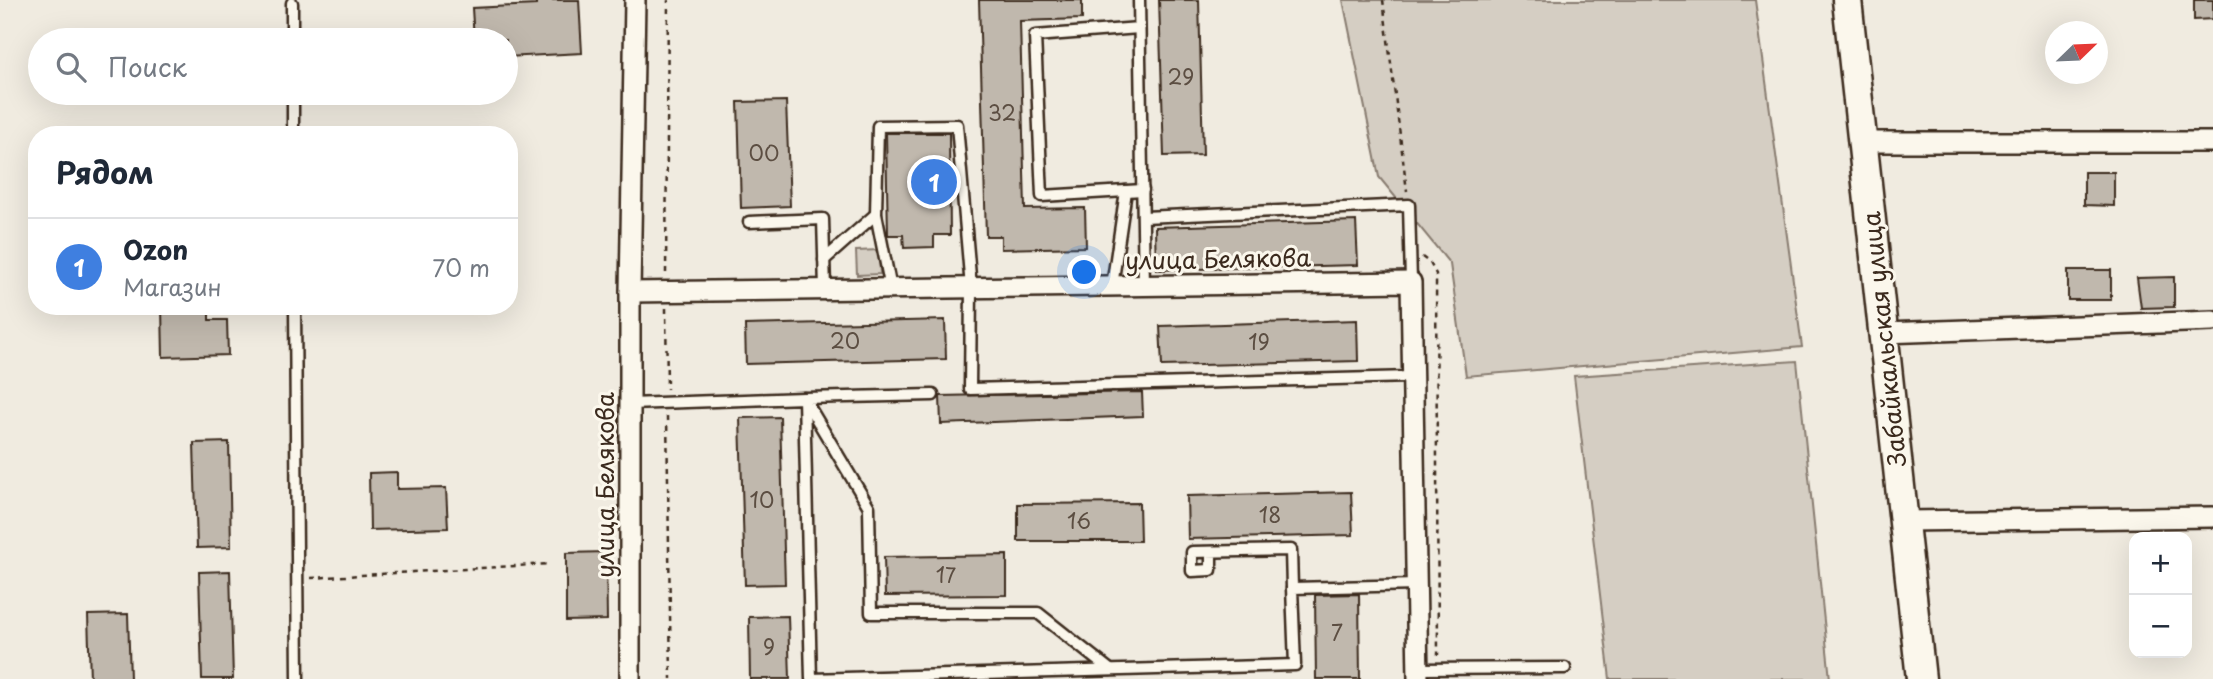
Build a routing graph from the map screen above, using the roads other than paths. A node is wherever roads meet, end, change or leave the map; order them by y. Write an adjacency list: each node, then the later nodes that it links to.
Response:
1 (635, 0): 23 (street, улица Белякова)
2 (1139, 0): 6 (lane)
3 (1847, 0): 9 (street, Забайкальская улица)
4 (292, 3): 5 (lane)
5 (292, 28)
6 (1139, 28): 11 (lane); 12 (lane)
7 (293, 105): 8 (lane)
8 (293, 126)
9 (1863, 142): 10 (street); 26 (street, Забайкальская улица)
10 (2213, 142)
11 (1143, 190): 12 (lane); 14 (lane)
12 (1126, 191): 18 (lane)
13 (876, 215): 16 (lane); 20 (lane); 22 (lane)
14 (1144, 216): 17 (lane); 19 (lane)
15 (749, 222): 16 (lane)
16 (824, 260): 21 (lane)
17 (1411, 282): 19 (street, улица Белякова); 27 (street)
18 (1112, 286): 19 (street, улица Белякова); 20 (street, улица Белякова)
19 (1144, 286)
20 (971, 288): 22 (street, улица Белякова); 27 (lane)
21 (825, 289): 22 (street, улица Белякова); 23 (street, улица Белякова)
22 (891, 289)
23 (630, 292): 30 (street, улица Белякова)
24 (295, 315): 39 (lane)
25 (2213, 321): 26 (street)
26 (1884, 333): 32 (street, Забайкальская улица)
27 (1412, 377): 34 (street)
28 (933, 395): 29 (lane)
29 (804, 398): 30 (lane); 37 (lane); 37 (lane)
30 (630, 404): 40 (street, улица Белякова)
31 (2213, 517): 32 (street)
32 (1905, 520): 41 (street, Забайкальская улица)
33 (1211, 552): 35 (lane)
34 (1417, 585): 35 (lane); 38 (street)
35 (1292, 589): 37 (lane)
36 (1565, 668): 38 (lane)
37 (1110, 670)
38 (1418, 674)
39 (298, 679)
40 (630, 679)
41 (1921, 679)

